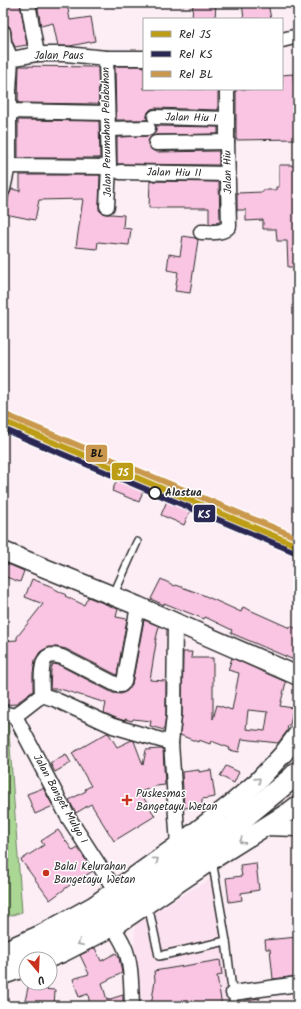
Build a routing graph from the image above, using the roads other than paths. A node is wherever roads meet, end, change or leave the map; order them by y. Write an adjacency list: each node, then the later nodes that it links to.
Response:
1 (28, 3): 5 (street)
2 (3, 32): 8 (street)
3 (298, 36): 4 (street)
4 (283, 40)
5 (37, 54): 6 (street, Jalan Paus); 8 (street, Jalan Paus)
6 (106, 58): 7 (street, Jalan Paus); 12 (street, Jalan Perumahan Pelabuhan)
7 (143, 58)
8 (11, 59): 10 (street)
9 (227, 90): 13 (street, Jalan Hiu)
10 (6, 91): 11 (street)
11 (9, 111): 12 (street); 17 (street)
12 (107, 113): 14 (street, Jalan Perumahan Pelabuhan)
13 (227, 119): 14 (street, Jalan Hiu I); 15 (street, Jalan Hiu)
14 (108, 129): 18 (street, Jalan Perumahan Pelabuhan)
15 (227, 142): 16 (street); 19 (street, Jalan Hiu)
16 (156, 143)
17 (6, 166): 18 (street, Jalan Hiu II); 20 (street)
18 (114, 169): 19 (street, Jalan Hiu II); 21 (street, Jalan Perumahan Pelabuhan)
19 (228, 174): 22 (street, Jalan Hiu)
20 (3, 189)
21 (107, 206)
22 (201, 232)
23 (137, 542): 25 (lane)
24 (3, 551): 25 (street)
25 (113, 596): 26 (street)
26 (138, 606): 27 (street); 29 (street)
27 (175, 622): 28 (street); 32 (street)
28 (298, 676)
29 (42, 695): 30 (street); 32 (street)
30 (9, 715): 39 (street, Jalan Banget Mulyo I)
31 (298, 734): 37 (street, one-way to 31)
32 (171, 743): 37 (street)
33 (298, 772): 44 (main road)
34 (298, 804): 35 (street)
35 (263, 828): 36 (street); 38 (street, one-way to 38)
36 (298, 829)
37 (178, 845): 39 (street, one-way to 37)
38 (212, 860): 41 (street); 42 (lane)
39 (115, 890): 44 (street)
40 (150, 914): 42 (lane)
41 (112, 927): 43 (street, one-way to 43); 47 (street)
42 (226, 941): 46 (lane)
43 (58, 955)
44 (10, 963)
45 (298, 984): 46 (street)
46 (233, 999)
47 (132, 1006)

